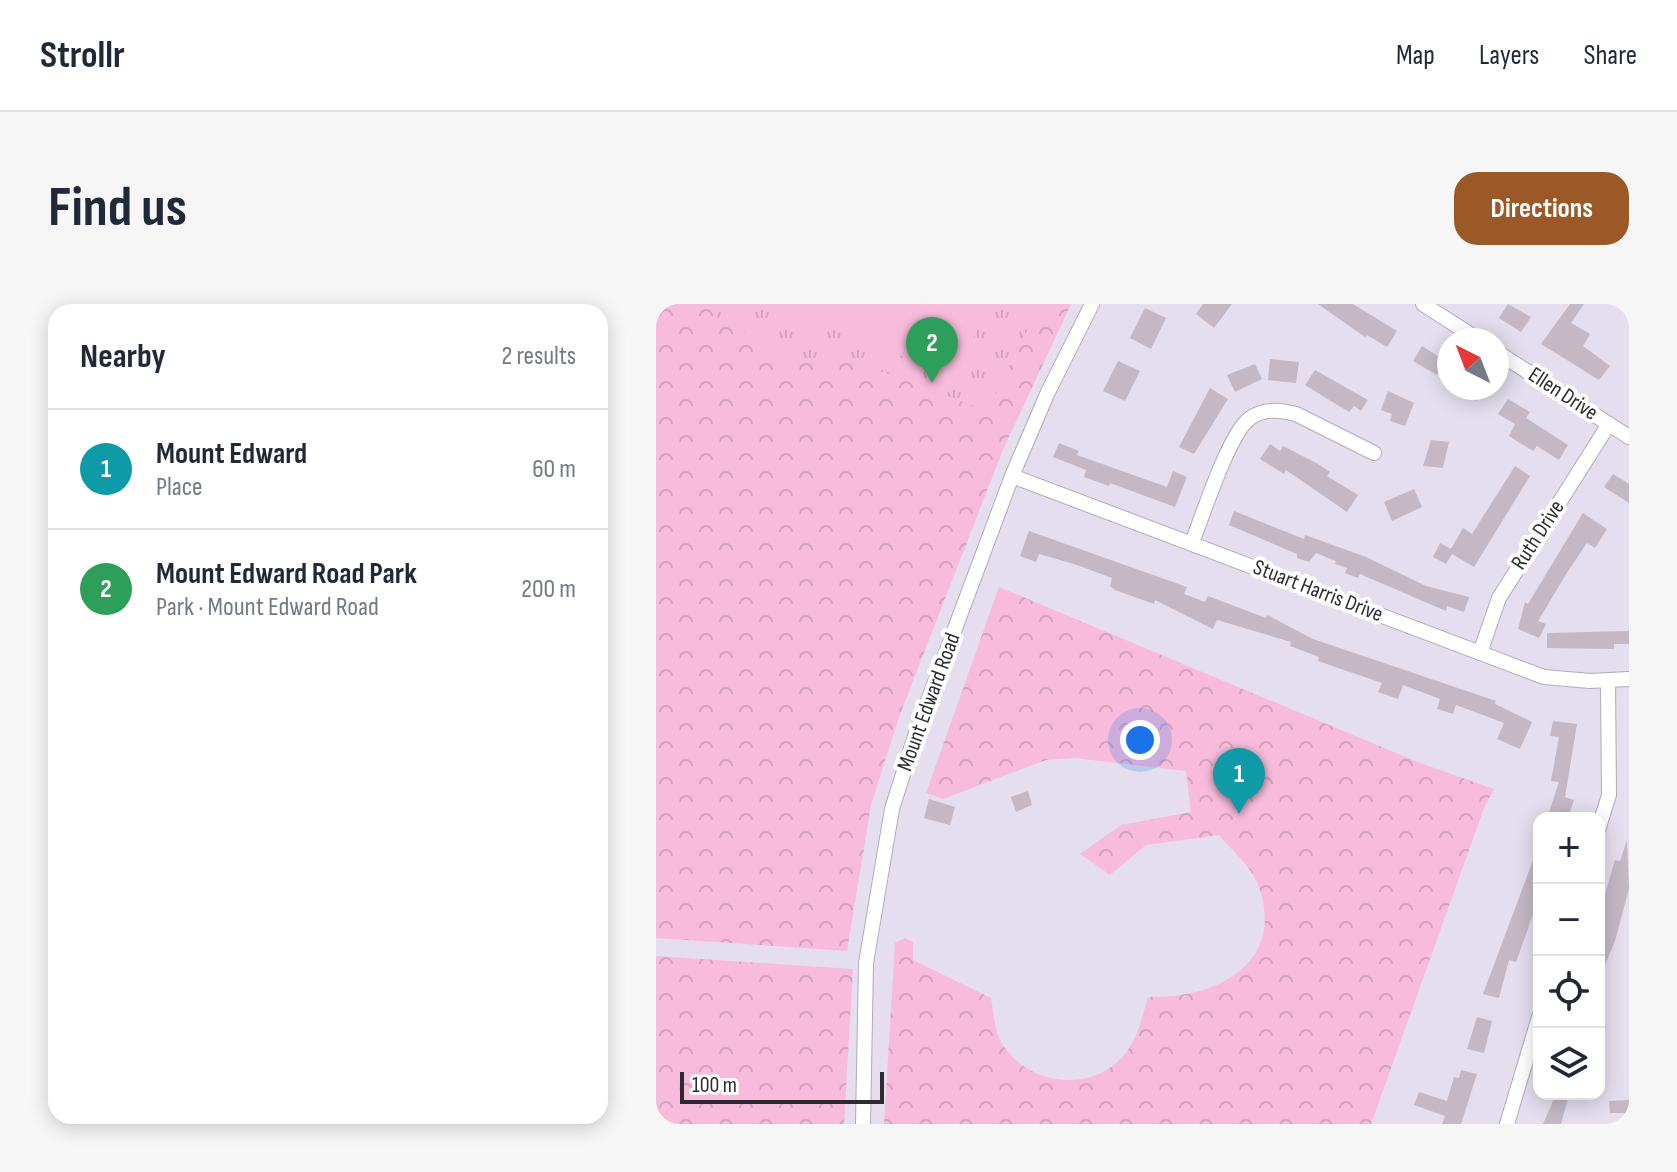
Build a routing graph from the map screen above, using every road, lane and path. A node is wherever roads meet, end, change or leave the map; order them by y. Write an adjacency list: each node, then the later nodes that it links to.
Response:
1 (1092, 304): 8 (street, Mount Edward Road)
2 (1423, 304): 3 (street)
3 (1460, 328)
4 (1509, 360): 5 (street, Ellen Drive)
5 (1609, 424): 6 (street, Ellen Drive); 10 (street, Ruth Drive)
6 (1629, 437)
7 (1374, 453): 9 (street)
8 (1012, 476): 9 (street, Stuart Harris Drive); 15 (street, Mount Edward Road)
9 (1192, 543): 10 (street, Stuart Harris Drive)
10 (1480, 653): 12 (street, Stuart Harris Drive)
11 (1629, 679): 12 (street, Stuart Harris Drive)
12 (1608, 680): 13 (street)
13 (1604, 812)
14 (1536, 1028): 16 (street)
15 (863, 1124)
16 (1507, 1124)

